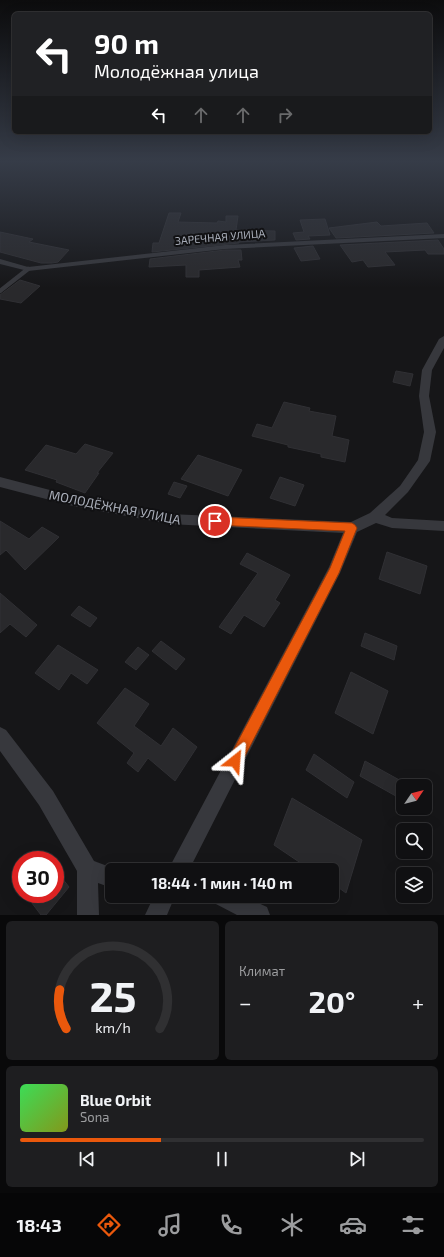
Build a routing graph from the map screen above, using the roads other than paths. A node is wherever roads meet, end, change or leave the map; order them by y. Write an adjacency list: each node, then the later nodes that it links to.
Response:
1 (444, 236): 3 (street, ЗАРЕЧНАЯ УЛИЦА)
2 (0, 261): 3 (street, ЗАРЕЧНАЯ УЛИЦА)
3 (28, 269): 4 (lane)
4 (0, 291)
5 (443, 341): 7 (street, МОЛОДЁЖНАЯ УЛИЦА)
6 (0, 482): 9 (street, МОЛОДЁЖНАЯ УЛИЦА)
7 (375, 517): 8 (street); 9 (street, МОЛОДЁЖНАЯ УЛИЦА)
8 (444, 526)
9 (352, 528): 11 (street)
10 (0, 736): 12 (street)
11 (182, 863)
12 (87, 869): 13 (street); 16 (street)
13 (105, 875)
14 (162, 903): 17 (street)
15 (235, 903): 18 (street)
16 (88, 915)
17 (156, 915)
18 (259, 915)

